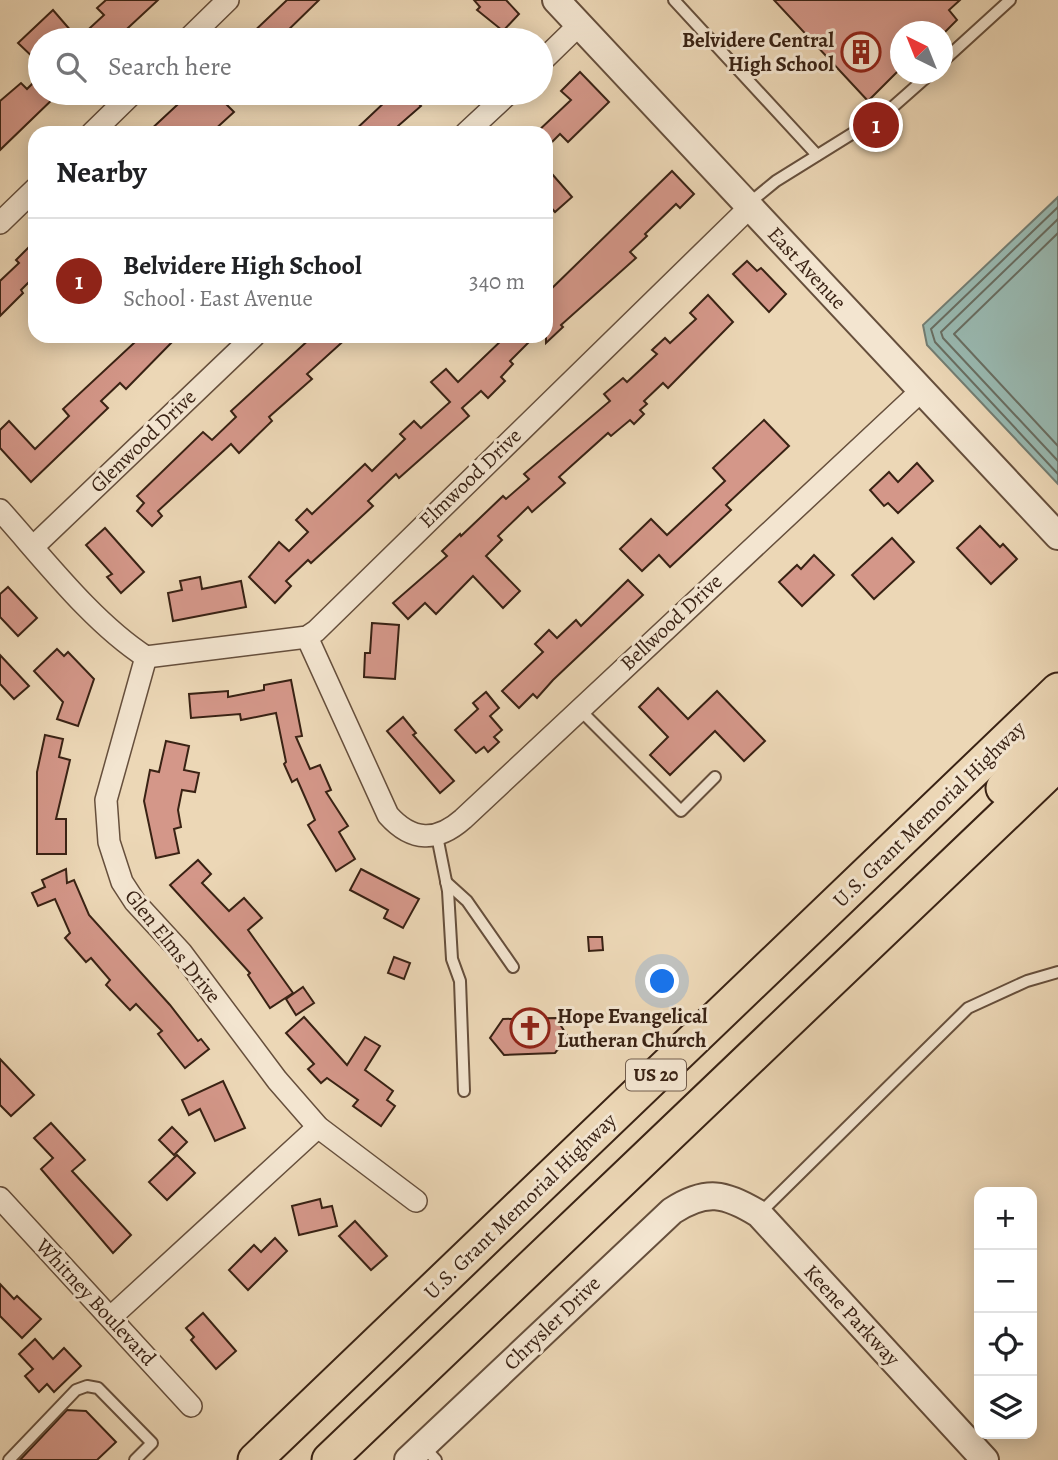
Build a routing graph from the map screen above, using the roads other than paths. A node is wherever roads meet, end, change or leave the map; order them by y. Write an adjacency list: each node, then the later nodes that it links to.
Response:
1 (228, 0): 6 (street)
2 (556, 0): 5 (street, East Avenue)
3 (674, 0): 14 (lane)
4 (1010, 0): 8 (lane)
5 (579, 25): 7 (street); 16 (street, East Avenue)
6 (199, 28)
7 (553, 50)
8 (953, 53)
9 (919, 84): 14 (lane)
10 (121, 105): 12 (street)
11 (496, 105): 13 (street)
12 (99, 126)
13 (474, 126)
14 (817, 155): 16 (lane)
15 (28, 196): 17 (street)
16 (748, 206): 19 (street, East Avenue); 23 (street, Elmwood Drive)
17 (0, 223)
18 (247, 343): 22 (street, Glenwood Drive)
19 (920, 391): 21 (street, East Avenue); 26 (street, Bellwood Drive)
20 (0, 510): 22 (street)
21 (1058, 536)
22 (33, 547): 24 (street)
23 (307, 637): 24 (street); 30 (street)
24 (146, 657): 36 (street, Glen Elms Drive)
25 (1058, 690): 46 (main road, U.S. Grant Memorial Highway / US 20)
26 (578, 708): 29 (lane); 30 (street, Bellwood Drive)
27 (1058, 729): 34 (main road)
28 (1058, 764): 34 (main road, US 20)
29 (715, 777)
30 (437, 836): 31 (lane)
31 (446, 882): 32 (lane); 35 (lane)
32 (513, 967)
33 (1058, 972): 40 (lane)
34 (811, 1000): 47 (main road, US 20)
35 (464, 1091)
36 (318, 1126): 39 (street, Glen Elms Drive); 41 (street)
37 (703, 1195): 40 (street, Keene Parkway); 43 (street, Chrysler Drive)
38 (0, 1198): 41 (street, Whitney Boulevard)
39 (416, 1201)
40 (759, 1214): 48 (street, Keene Parkway)
41 (111, 1317): 42 (street, Whitney Boulevard)
42 (191, 1406)
43 (422, 1455)
44 (9, 1460): 45 (lane)
45 (135, 1460)
46 (255, 1460)
47 (329, 1460)
48 (985, 1460)

